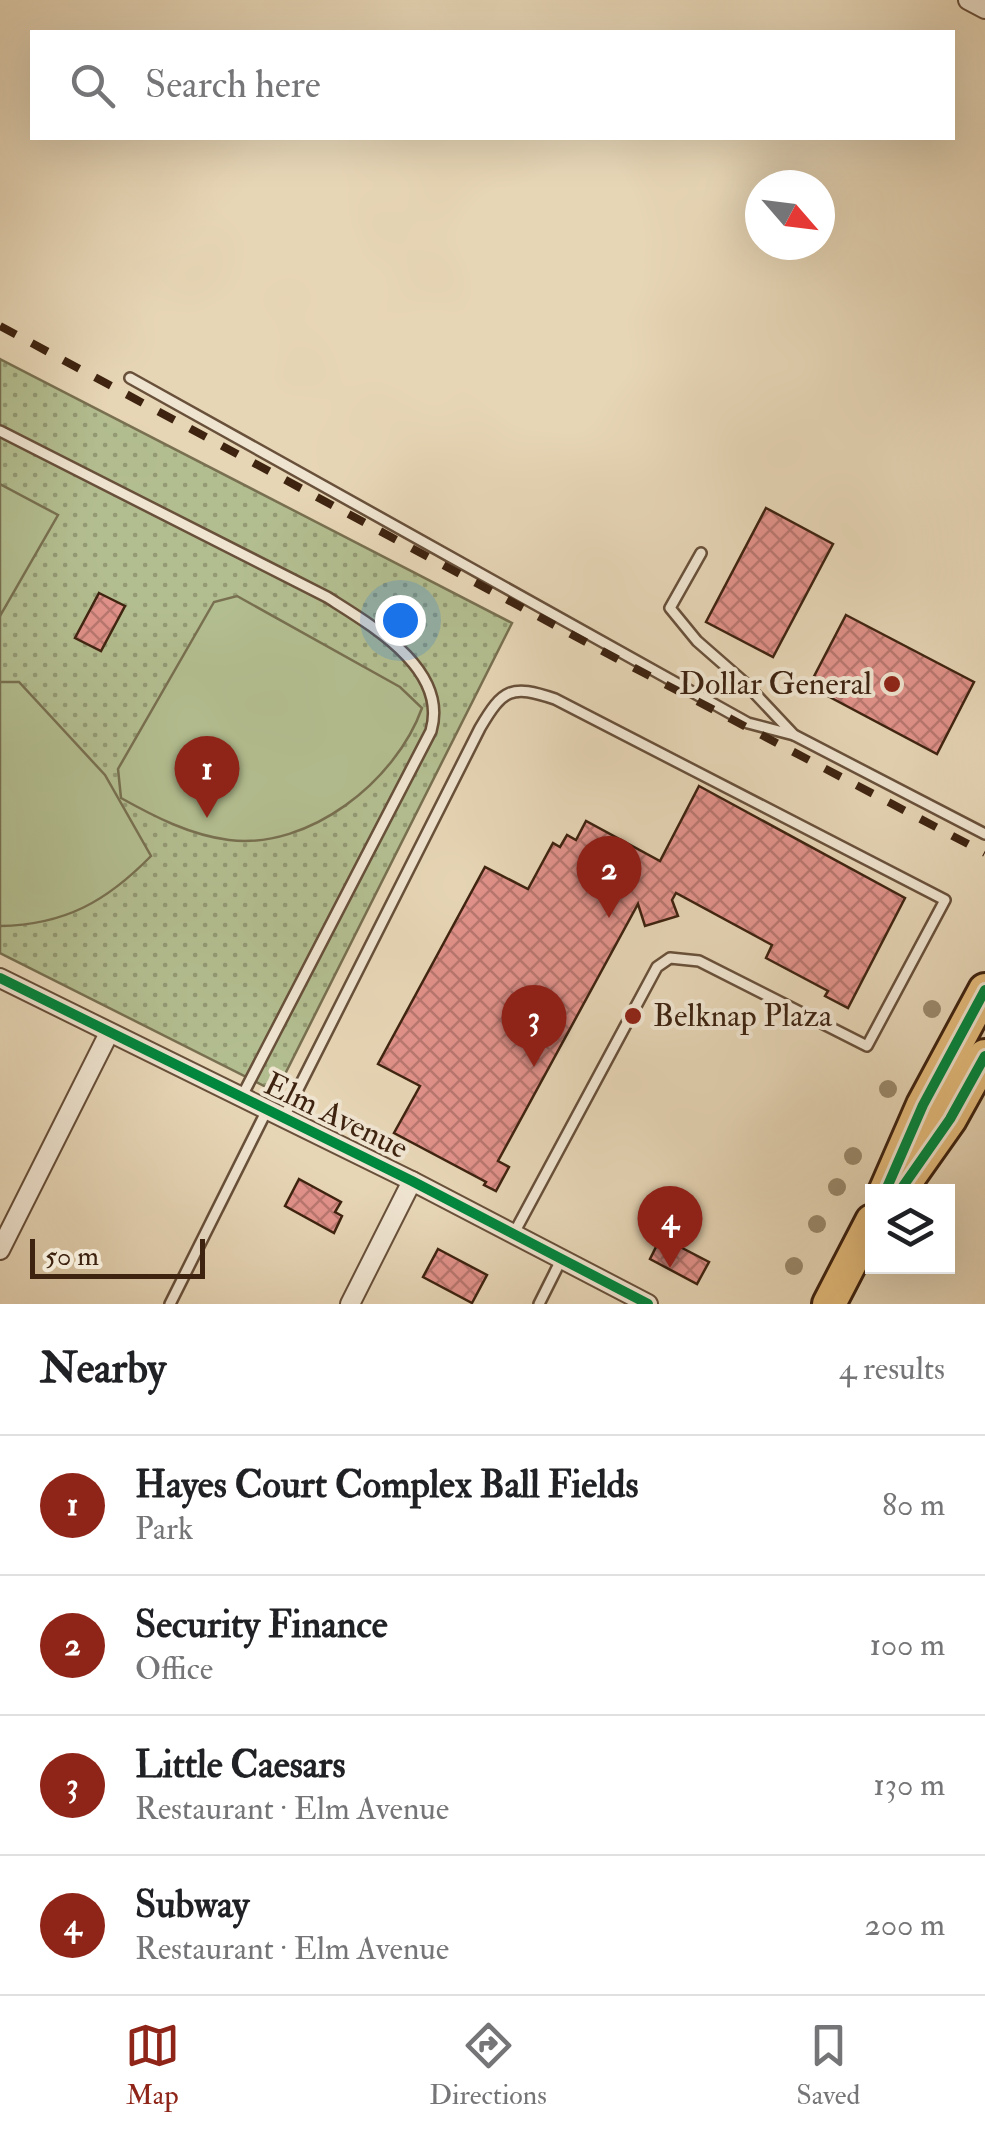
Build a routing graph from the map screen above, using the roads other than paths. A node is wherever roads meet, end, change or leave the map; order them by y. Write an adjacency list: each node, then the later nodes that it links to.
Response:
1 (968, 0): 2 (street)
2 (985, 9)
3 (130, 378): 6 (lane)
4 (0, 431): 12 (lane)
5 (701, 553): 6 (lane)
6 (794, 736): 7 (lane)
7 (985, 834)
8 (0, 978): 10 (street, Elm Avenue)
9 (985, 990): 11 (highway)
10 (108, 1033): 12 (street, Elm Avenue); 19 (street)
11 (971, 1073): 15 (highway); 16 (highway)
12 (241, 1098): 13 (street, Elm Avenue)
13 (275, 1114): 14 (street, Elm Avenue); 17 (lane); 21 (lane)
14 (412, 1182): 17 (street, Elm Avenue); 22 (street)
15 (891, 1184)
16 (905, 1184)
17 (514, 1235): 20 (street, Elm Avenue)
18 (865, 1238): 25 (highway)
19 (0, 1250)
20 (561, 1260): 23 (lane); 24 (street, Elm Avenue)
21 (170, 1304)
22 (350, 1304)
23 (539, 1304)
24 (648, 1304)
25 (829, 1304)

